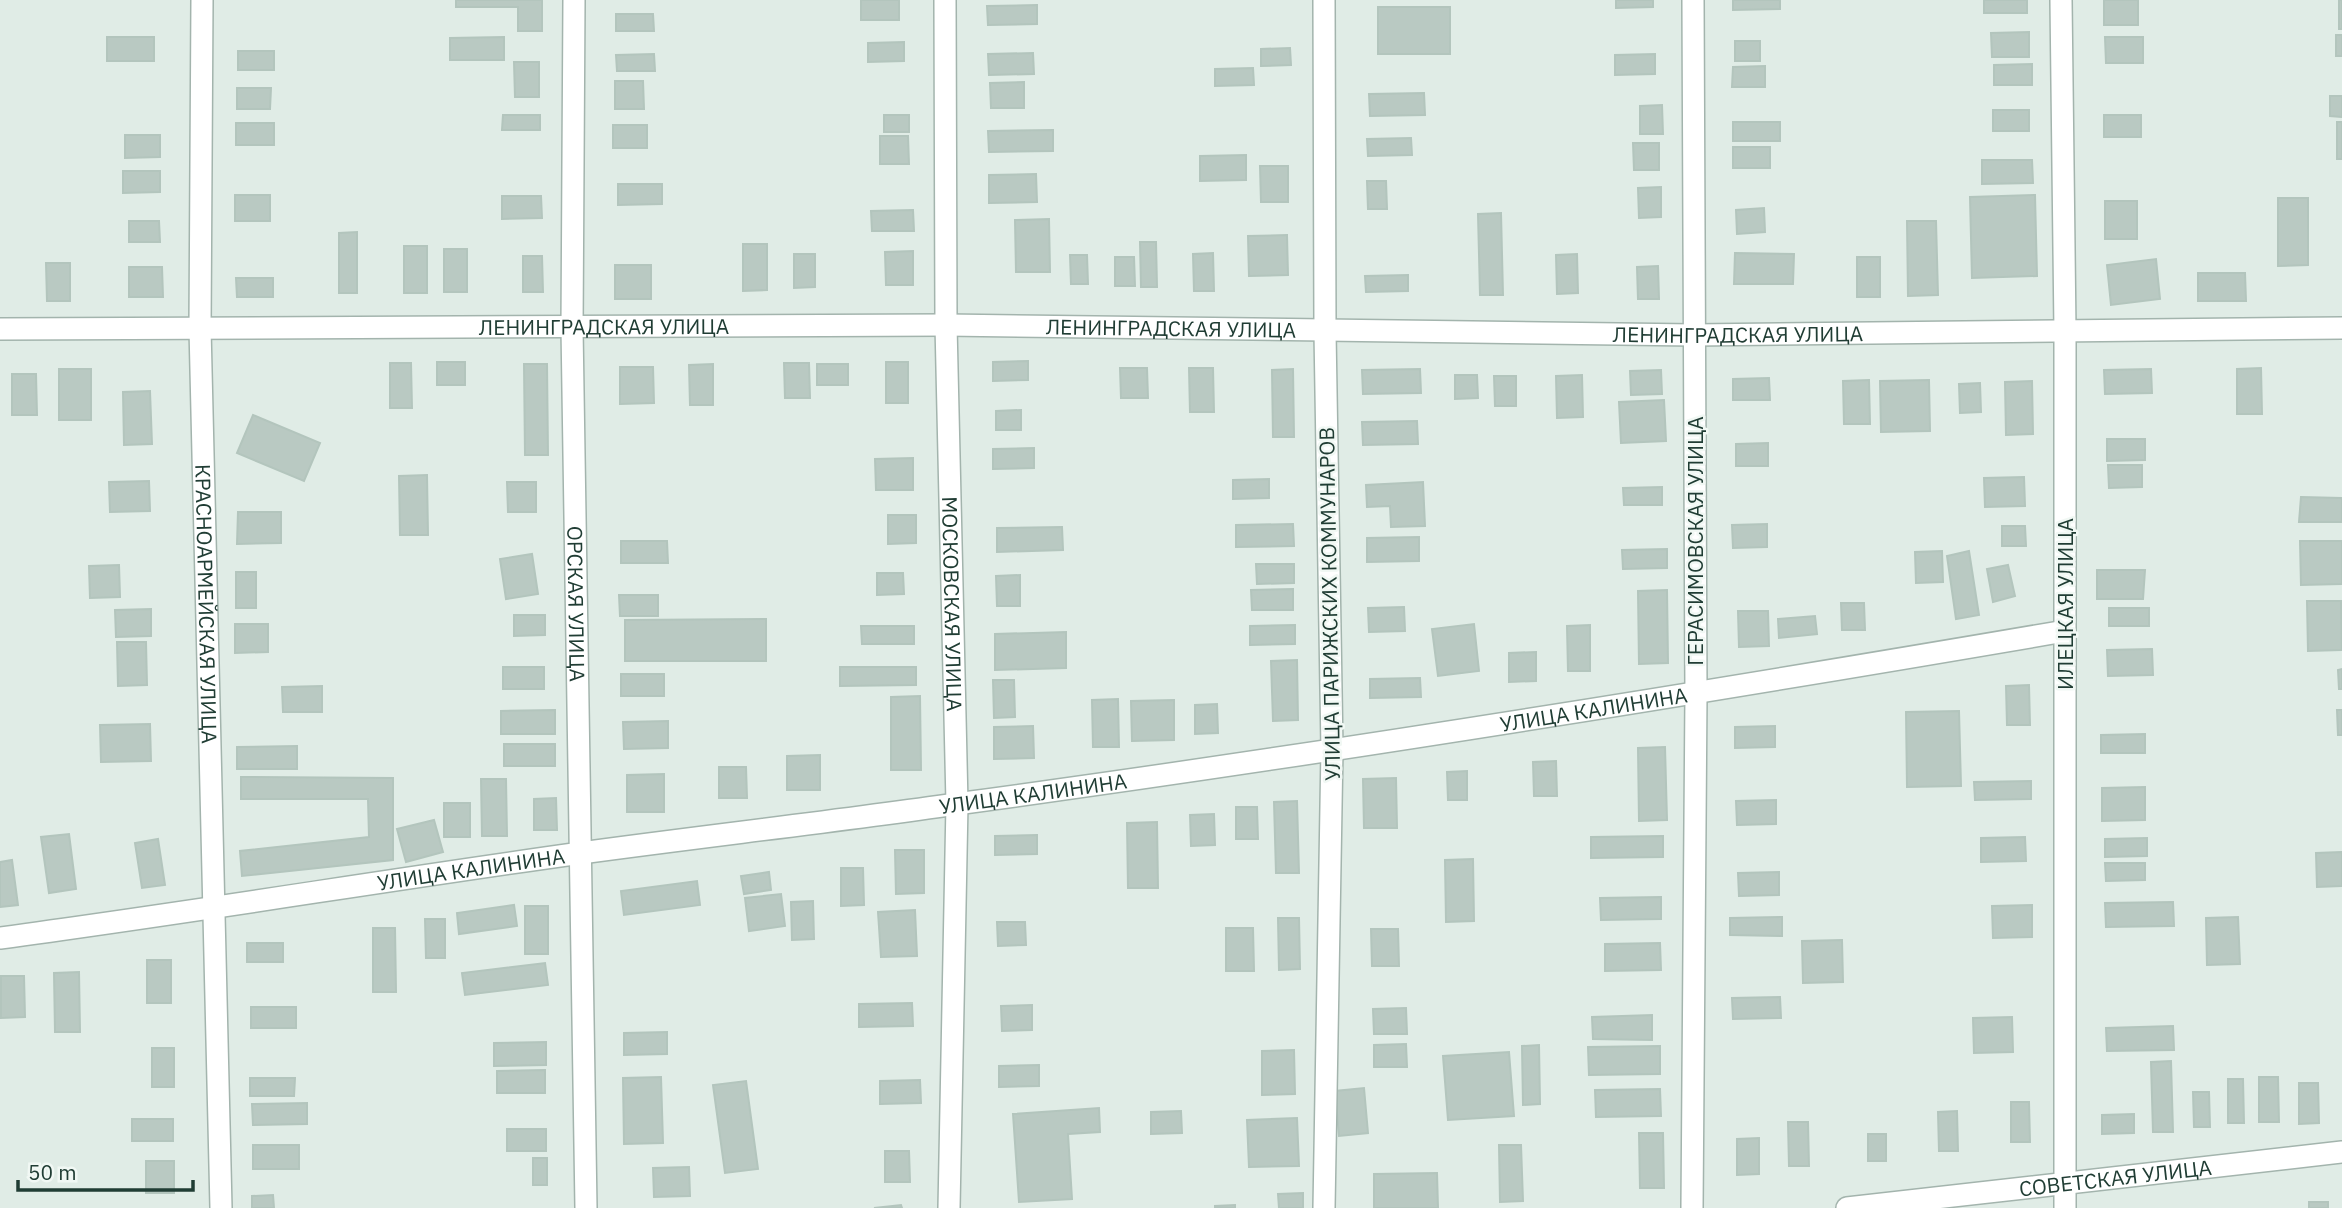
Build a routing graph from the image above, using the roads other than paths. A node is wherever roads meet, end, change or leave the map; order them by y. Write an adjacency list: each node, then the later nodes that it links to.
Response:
1 (202, 0): 8 (street, КРАСНОАРМЕЙСКАЯ УЛИЦА)
2 (574, 0): 9 (street, ОРСКАЯ УЛИЦА)
3 (945, 0): 7 (street, МОСКОВСКАЯ УЛИЦА)
4 (1324, 0): 13 (street, УЛИЦА ПАРИЖСКИХ КОММУНАРОВ)
5 (1693, 0): 14 (street, ГЕРАСИМОВСКАЯ УЛИЦА)
6 (2061, 0): 12 (street, ИЛЕЦКАЯ УЛИЦА)
7 (946, 324): 9 (street, ЛЕНИНГРАДСКАЯ УЛИЦА); 13 (street, ЛЕНИНГРАДСКАЯ УЛИЦА); 18 (street, МОСКОВСКАЯ УЛИЦА)
8 (200, 328): 9 (street, ЛЕНИНГРАДСКАЯ УЛИЦА); 11 (street, ЛЕНИНГРАДСКАЯ УЛИЦА); 20 (street, КРАСНОАРМЕЙСКАЯ УЛИЦА)
9 (572, 328): 19 (street, ОРСКАЯ УЛИЦА)
10 (2342, 328): 12 (street, ЛЕНИНГРАДСКАЯ УЛИЦА)
11 (0, 329)
12 (2066, 331): 14 (street, ЛЕНИНГРАДСКАЯ УЛИЦА); 15 (street, ИЛЕЦКАЯ УЛИЦА)
13 (1325, 332): 14 (street, ЛЕНИНГРАДСКАЯ УЛИЦА); 17 (street, УЛИЦА ПАРИЖСКИХ КОММУНАРОВ)
14 (1694, 335): 16 (street, ГЕРАСИМОВСКАЯ УЛИЦА)
15 (2065, 631): 16 (street, УЛИЦА КАЛИНИНА); 23 (street, ИЛЕЦКАЯ УЛИЦА)
16 (1696, 694): 17 (street, УЛИЦА КАЛИНИНА); 28 (street, ГЕРАСИМОВСКАЯ УЛИЦА)
17 (1332, 749): 18 (street, УЛИЦА КАЛИНИНА); 27 (street, УЛИЦА ПАРИЖСКИХ КОММУНАРОВ)
18 (957, 804): 19 (street, УЛИЦА КАЛИНИНА); 26 (street, МОСКОВСКАЯ УЛИЦА)
19 (579, 853): 20 (street, УЛИЦА КАЛИНИНА); 25 (street, ОРСКАЯ УЛИЦА)
20 (214, 910): 21 (street, УЛИЦА КАЛИНИНА); 24 (street, КРАСНОАРМЕЙСКАЯ УЛИЦА)
21 (0, 938)
22 (2342, 1152): 23 (street, СОВЕТСКАЯ УЛИЦА)
23 (2064, 1182): 29 (street, СОВЕТСКАЯ УЛИЦА); 30 (street, ИЛЕЦКАЯ УЛИЦА)
24 (221, 1208)
25 (586, 1208)
26 (949, 1208)
27 (1324, 1208)
28 (1692, 1208)
29 (1847, 1208)
30 (2065, 1208)

